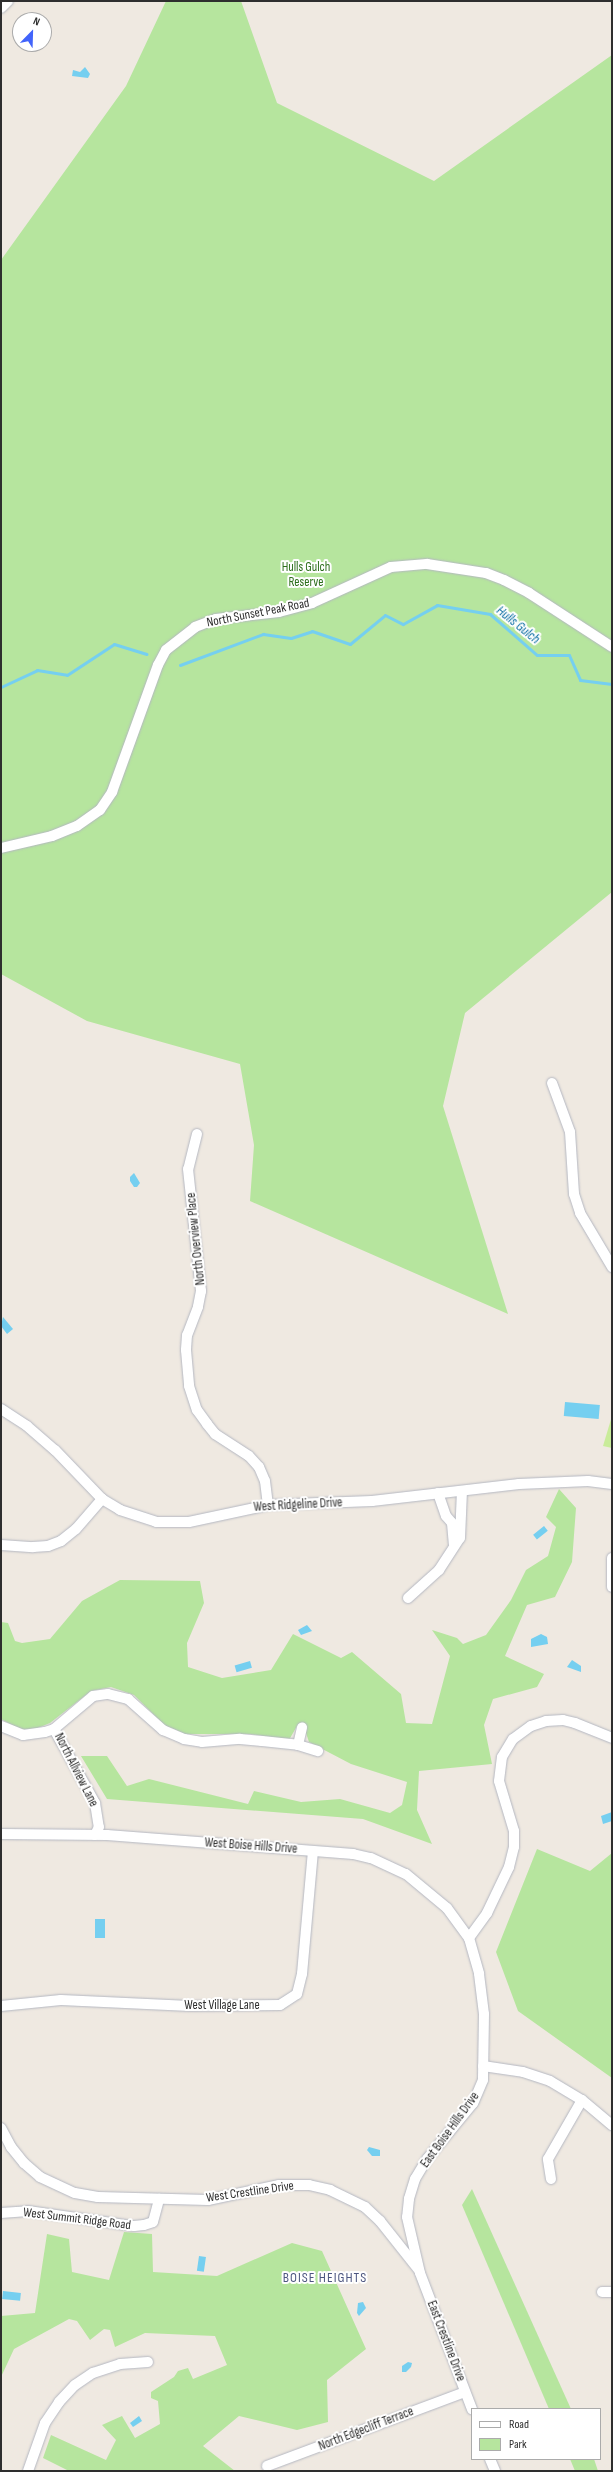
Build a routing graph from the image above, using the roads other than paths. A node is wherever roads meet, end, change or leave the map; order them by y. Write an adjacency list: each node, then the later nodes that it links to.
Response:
1 (8, 1): 2 (street)
2 (1, 8)
3 (612, 647): 4 (street, North Sunset Peak Road)
4 (1, 848)
5 (552, 1083): 7 (street)
6 (198, 1134): 13 (street, North Overview Place)
7 (612, 1267)
8 (1, 1409): 12 (street, West Ridgeline Drive)
9 (612, 1484): 10 (street, West Ridgeline Drive)
10 (462, 1491): 11 (street, West Ridgeline Drive); 14 (street)
11 (438, 1493): 13 (street, West Ridgeline Drive); 15 (street)
12 (102, 1499): 13 (street, West Ridgeline Drive); 17 (street)
13 (268, 1504)
14 (462, 1517): 15 (street); 16 (street)
15 (449, 1518): 16 (street)
16 (454, 1544): 20 (street)
17 (1, 1545)
18 (612, 1558): 19 (street)
19 (612, 1586)
20 (408, 1598)
21 (1, 1726): 23 (street)
22 (302, 1727): 25 (street)
23 (54, 1729): 25 (street); 28 (street, North Allview Lane)
24 (612, 1738): 30 (street)
25 (298, 1745): 26 (street)
26 (318, 1751)
27 (1, 1834): 28 (street, West Boise Hills Drive)
28 (95, 1835): 29 (street, West Boise Hills Drive)
29 (313, 1851): 30 (street, West Boise Hills Drive); 31 (street, West Village Lane)
30 (469, 1938): 32 (street, East Boise Hills Drive)
31 (1, 2006)
32 (483, 2066): 33 (street); 39 (street, East Boise Hills Drive)
33 (582, 2100): 34 (street); 36 (street)
34 (612, 2125)
35 (1, 2128): 37 (street, West Crestline Drive)
36 (551, 2179)
37 (159, 2199): 38 (street, West Summit Ridge Road); 39 (street, West Crestline Drive)
38 (1, 2213)
39 (420, 2272): 41 (street, East Crestline Drive)
40 (148, 2362): 45 (street)
41 (466, 2392): 42 (street, East Crestline Drive); 44 (street, North Edgecliff Terrace)
42 (471, 2408)
43 (490, 2460): 46 (street)
44 (267, 2466)
45 (28, 2471)
46 (495, 2471)

